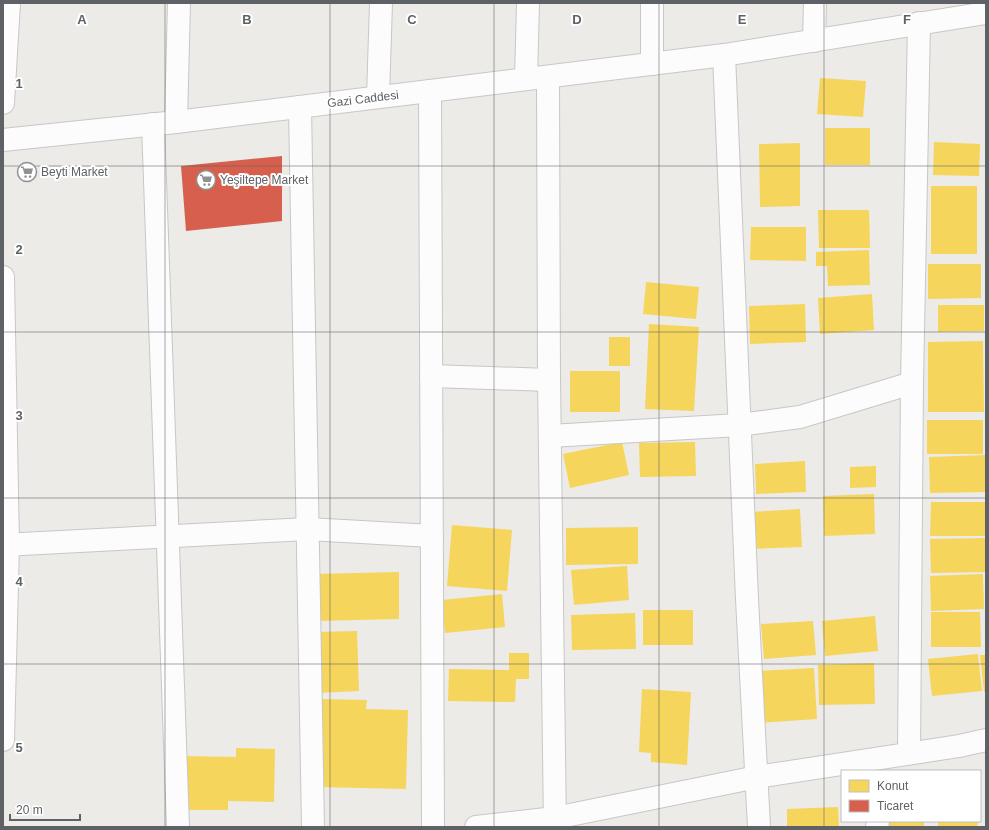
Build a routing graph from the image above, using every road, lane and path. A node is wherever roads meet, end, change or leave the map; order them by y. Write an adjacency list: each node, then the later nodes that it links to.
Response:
1 (9, 3): 16 (street)
2 (179, 3): 18 (street)
3 (381, 3): 15 (street)
4 (528, 3): 13 (street)
5 (652, 3): 11 (street)
6 (815, 3): 9 (street)
7 (986, 13): 8 (street, Gazi Caddesi)
8 (918, 24): 9 (street, Gazi Caddesi); 24 (street)
9 (814, 41): 10 (street, Gazi Caddesi)
10 (724, 55): 11 (street, Gazi Caddesi); 25 (street)
11 (652, 64): 12 (street, Gazi Caddesi)
12 (548, 76): 13 (street, Gazi Caddesi); 23 (street)
13 (526, 79): 14 (street, Gazi Caddesi)
14 (430, 91): 15 (street, Gazi Caddesi); 22 (street)
15 (378, 97): 17 (street, Gazi Caddesi)
16 (3, 103)
17 (300, 107): 18 (street, Gazi Caddesi); 27 (street)
18 (176, 122): 19 (street, Gazi Caddesi)
19 (153, 124): 20 (street, Gazi Caddesi); 28 (street)
20 (3, 140)
21 (3, 277): 30 (street)
22 (431, 376): 23 (street); 29 (street)
23 (549, 380): 26 (street)
24 (912, 383): 25 (street); 33 (street)
25 (739, 425): 26 (street); 35 (street)
26 (550, 436): 36 (street)
27 (308, 529): 28 (street); 29 (street); 38 (street)
28 (168, 536): 30 (street); 37 (street)
29 (432, 536): 39 (street)
30 (5, 545): 31 (street)
31 (3, 740)
32 (986, 740): 33 (street)
33 (909, 752): 34 (street)
34 (881, 764): 35 (street)
35 (757, 777): 36 (street); 41 (street)
36 (555, 822): 40 (street)
37 (178, 827)
38 (313, 827)
39 (433, 827)
40 (476, 827)
41 (759, 827)

